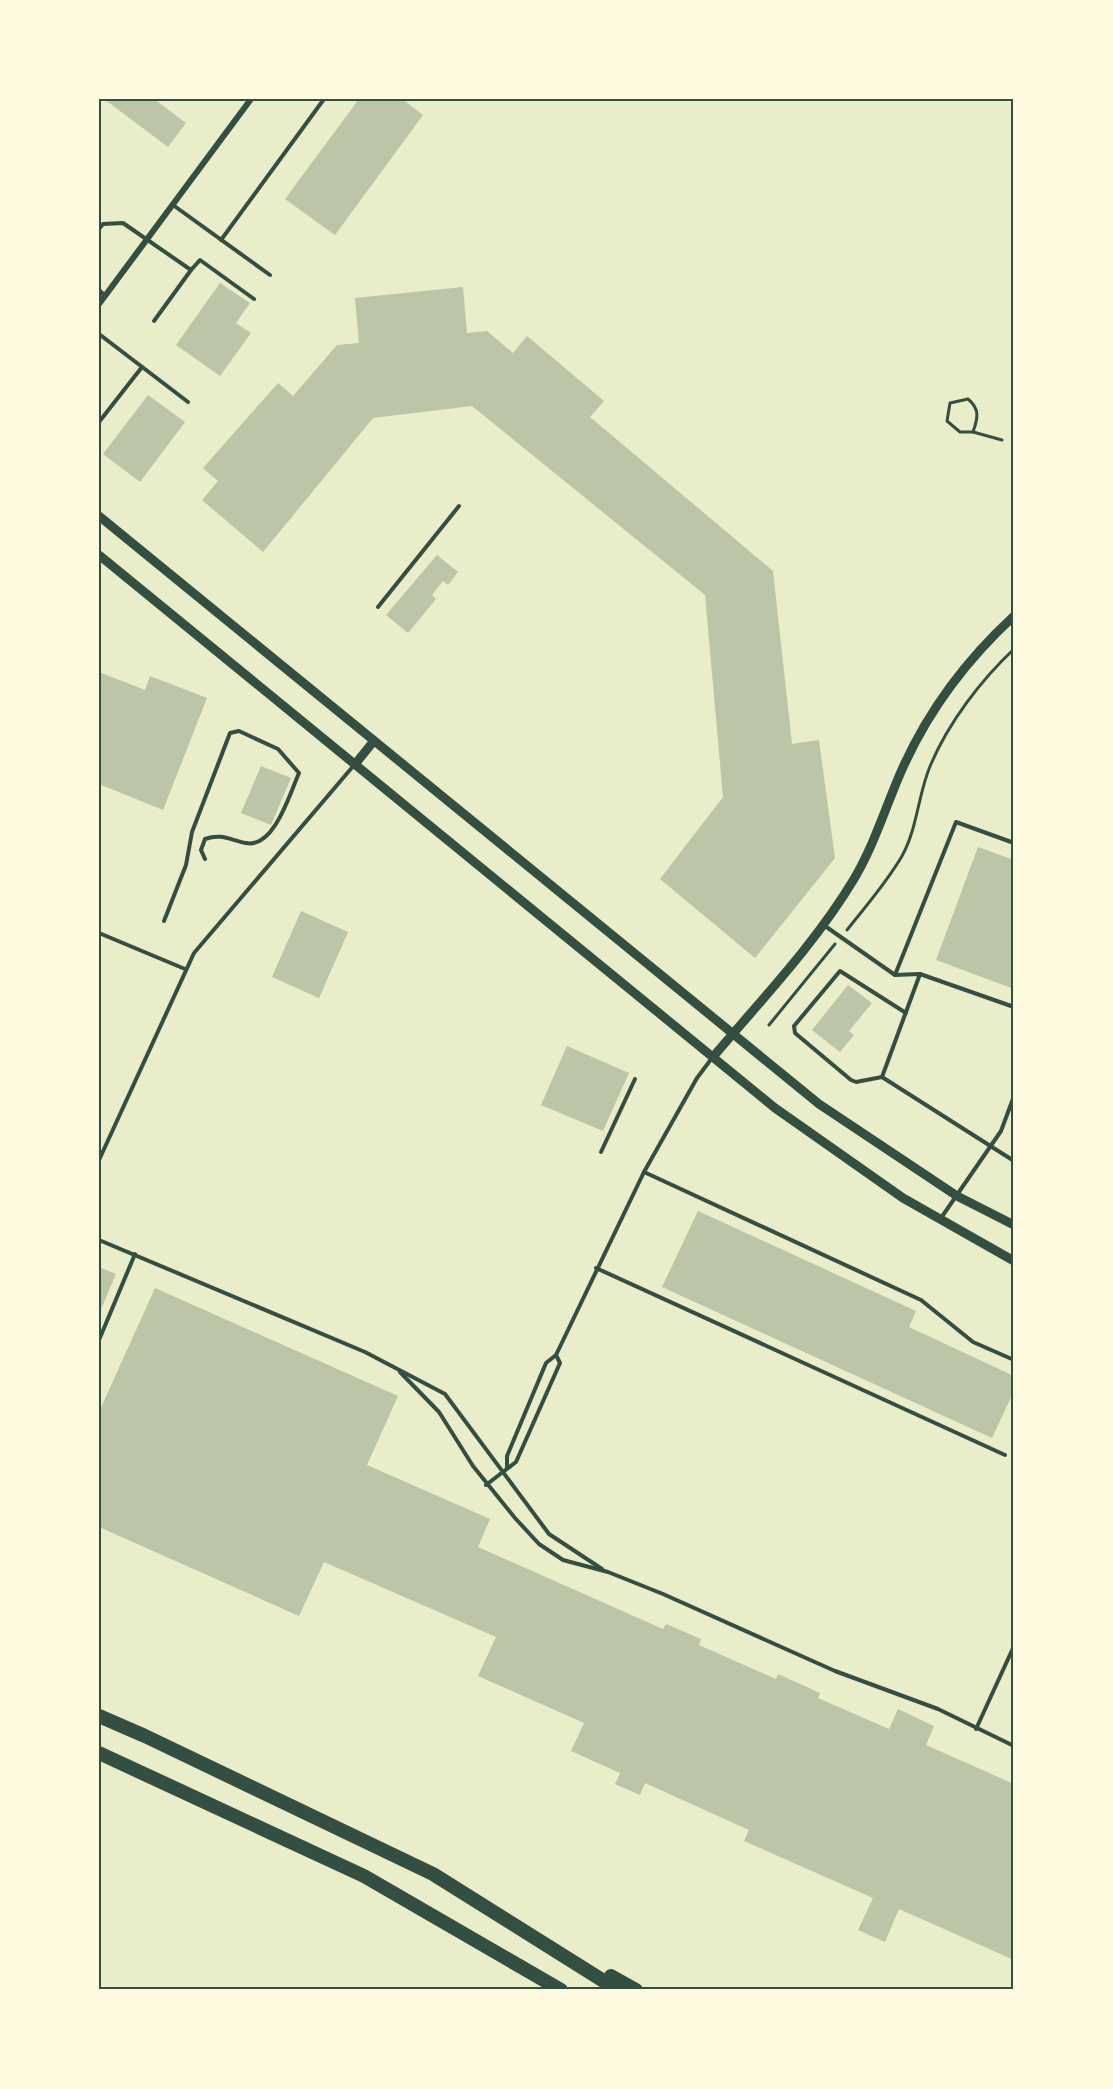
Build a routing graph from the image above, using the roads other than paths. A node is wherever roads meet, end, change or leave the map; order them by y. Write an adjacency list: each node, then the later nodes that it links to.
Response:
1 (251, 99): 3 (street)
2 (324, 99): 6 (lane)
3 (172, 205): 5 (street); 6 (lane)
4 (99, 229): 5 (lane)
5 (147, 239): 7 (lane); 10 (street)
6 (221, 240): 8 (lane)
7 (191, 270): 11 (lane); 13 (lane)
8 (270, 275)
9 (99, 290): 10 (lane)
10 (105, 296): 12 (street)
11 (254, 298)
12 (99, 304)
13 (154, 321)
14 (99, 334): 15 (lane)
15 (142, 367): 16 (lane); 17 (lane)
16 (188, 402)
17 (99, 422)
18 (459, 506): 21 (lane)
19 (99, 516): 23 (street)
20 (99, 555): 24 (street)
21 (378, 608)
22 (1014, 616): 28 (street)
23 (373, 742): 24 (street); 35 (street)
24 (356, 763): 30 (lane); 36 (street)
25 (1014, 843): 32 (lane)
26 (205, 860): 27 (lane)
27 (164, 921)
28 (824, 925): 32 (lane); 35 (street)
29 (99, 933): 30 (lane)
30 (185, 969): 42 (lane)
31 (920, 974): 32 (lane); 33 (lane); 34 (lane)
32 (895, 975)
33 (1014, 1007)
34 (906, 1013): 37 (lane); 37 (lane)
35 (732, 1035): 36 (street); 45 (street)
36 (713, 1057): 44 (lane); 46 (street)
37 (882, 1077): 40 (lane)
38 (635, 1079): 41 (lane)
39 (1014, 1096): 40 (lane)
40 (990, 1147): 43 (lane); 45 (lane)
41 (601, 1152)
42 (99, 1160)
43 (1014, 1161)
44 (644, 1172): 51 (lane); 54 (lane)
45 (957, 1196): 46 (lane); 47 (street)
46 (940, 1221): 50 (street)
47 (1014, 1226)
48 (99, 1240): 49 (lane)
49 (135, 1254): 52 (lane); 55 (lane)
50 (1014, 1262)
51 (596, 1268): 53 (lane); 56 (lane)
52 (99, 1340)
53 (556, 1355): 57 (lane); 57 (lane)
54 (1014, 1360)
55 (400, 1372): 58 (lane); 59 (lane)
56 (1005, 1455)
57 (507, 1467): 58 (lane)
58 (502, 1473): 59 (lane); 60 (lane)
59 (486, 1485): 60 (lane)
60 (608, 1572): 63 (lane)
61 (1014, 1646): 63 (lane)
62 (99, 1716): 66 (highway)
63 (976, 1729): 64 (lane)
64 (1014, 1746)
65 (99, 1753): 67 (highway)
66 (433, 1874): 68 (highway); 69 (highway)
67 (561, 1990)
68 (618, 1990)
69 (636, 1990)

